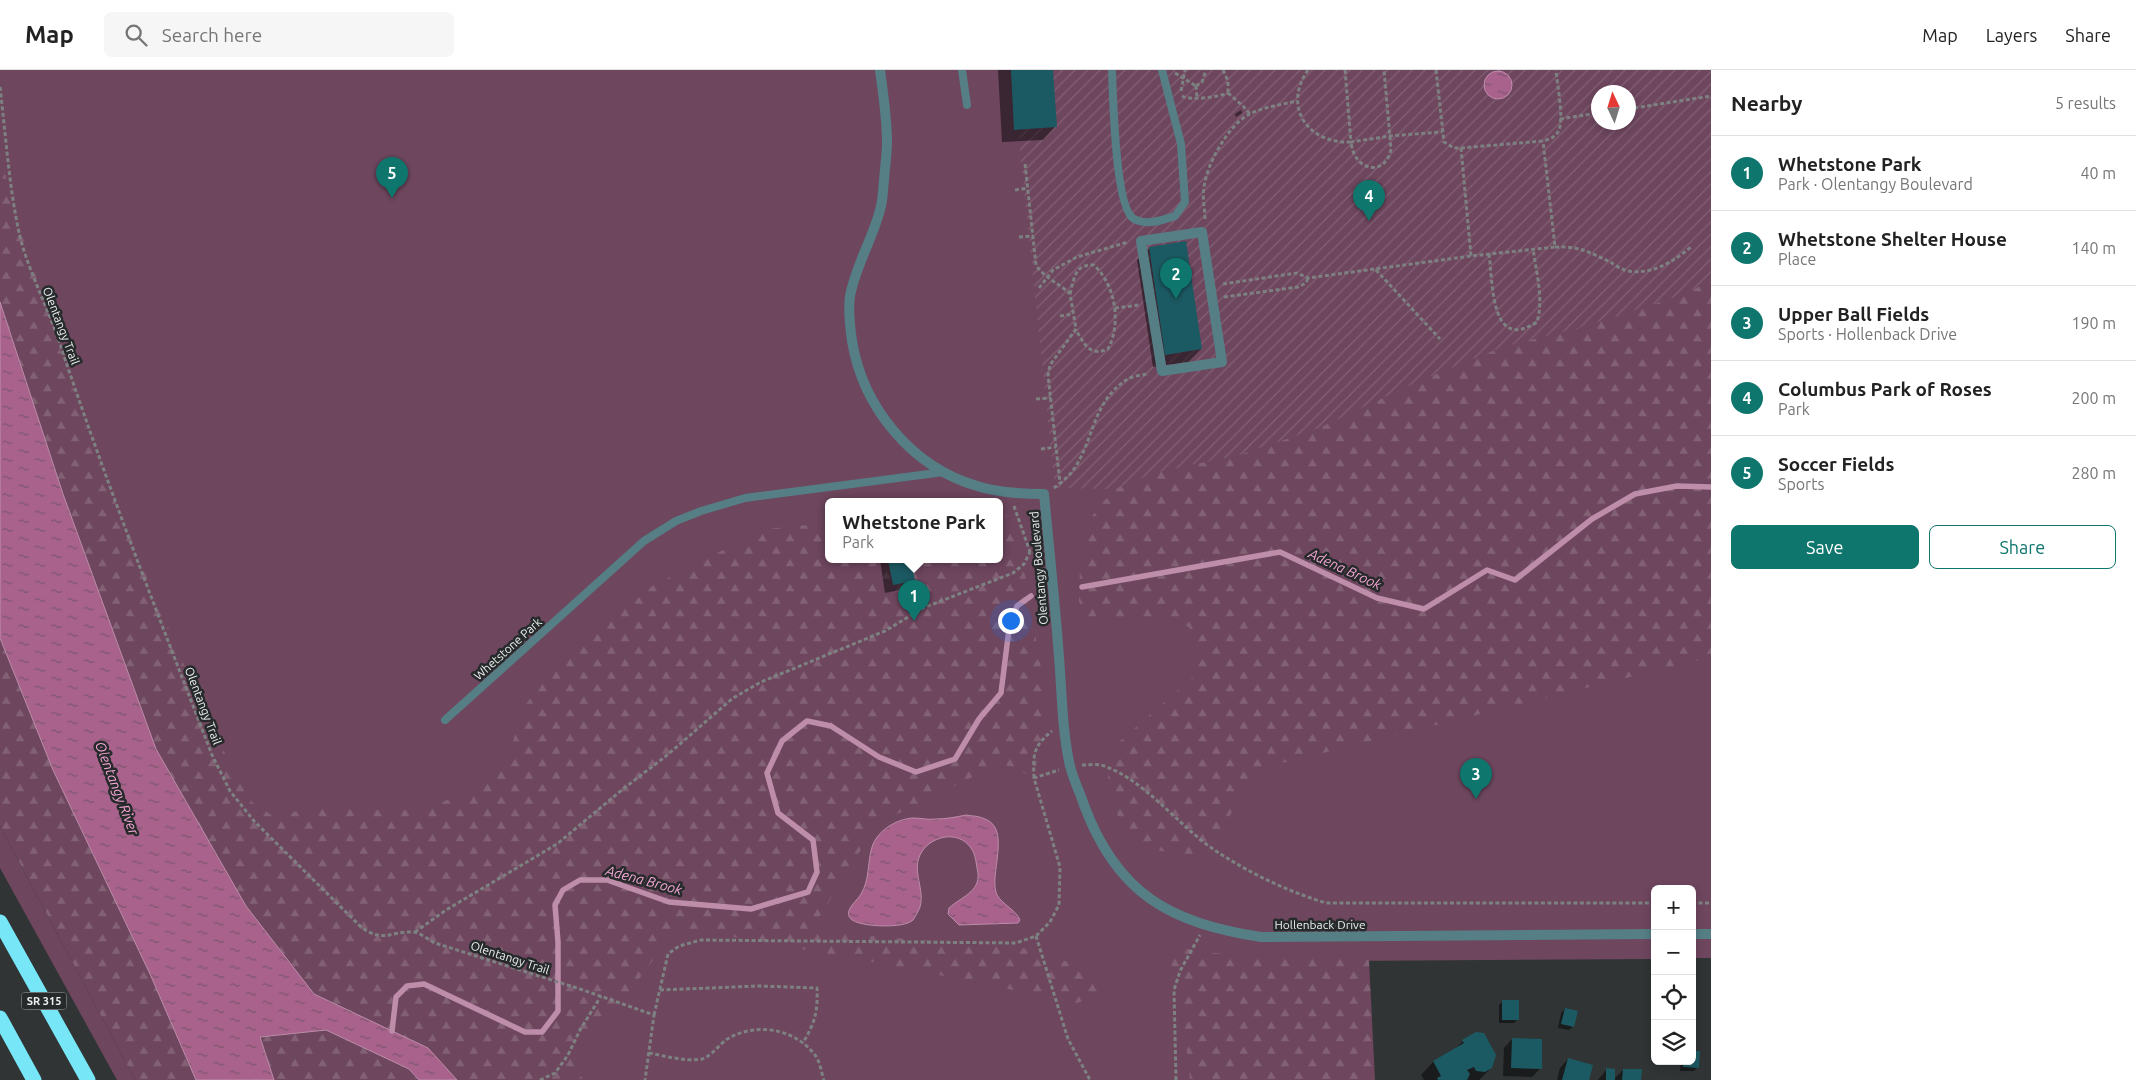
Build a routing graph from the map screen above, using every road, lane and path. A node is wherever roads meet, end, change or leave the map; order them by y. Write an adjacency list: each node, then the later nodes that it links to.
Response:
1 (880, 70): 61 (street, Olentangy Boulevard)
2 (962, 70): 21 (lane)
3 (1112, 70): 4 (lane)
4 (1162, 70)
5 (1172, 70): 14 (path)
6 (1186, 70): 14 (path)
7 (1206, 70): 15 (path)
8 (1223, 70): 17 (path)
9 (1308, 70): 20 (path)
10 (1345, 70): 29 (path)
11 (1384, 70): 27 (path)
12 (1436, 70): 26 (path)
13 (1556, 70): 25 (path)
14 (1184, 79): 15 (path); 19 (path)
15 (1196, 86): 19 (path)
16 (0, 87): 74 (path, Olentangy Trail)
17 (1228, 94): 19 (path); 23 (path)
18 (1711, 96): 22 (path)
19 (1196, 98)
20 (1296, 101): 23 (path); 29 (path)
21 (968, 105)
22 (1636, 108)
23 (1250, 114): 34 (path)
24 (1591, 114): 25 (path)
25 (1560, 119): 28 (path)
26 (1442, 132): 27 (path); 30 (path)
27 (1390, 136): 29 (path); 29 (path)
28 (1543, 141): 30 (path); 38 (path)
29 (1351, 142)
30 (1462, 148): 42 (path)
31 (1025, 164): 32 (path)
32 (1028, 188): 33 (path); 35 (path)
33 (1016, 190)
34 (1202, 232): 37 (street); 46 (street)
35 (1033, 236): 36 (path); 44 (path)
36 (1019, 237)
37 (1142, 241): 44 (path); 56 (street)
38 (1554, 247): 39 (path); 40 (path)
39 (1691, 247)
40 (1533, 248): 41 (path); 41 (path)
41 (1489, 254): 42 (path)
42 (1471, 256): 43 (path)
43 (1376, 269): 45 (path); 55 (path)
44 (1048, 276): 47 (path); 48 (path)
45 (1308, 278): 46 (path); 49 (path)
46 (1210, 286): 49 (street)
47 (1040, 288)
48 (1070, 294): 51 (path); 52 (path)
49 (1212, 298): 56 (street)
50 (1125, 307): 51 (path)
51 (1115, 308): 54 (path)
52 (1073, 314): 53 (path); 54 (path)
53 (1060, 316)
54 (1076, 329): 57 (path)
55 (1440, 339)
56 (1162, 371): 62 (path)
57 (1051, 398): 58 (path); 59 (path)
58 (1036, 399)
59 (1056, 447): 60 (path); 62 (path)
60 (1041, 449)
61 (944, 472): 63 (street, Olentangy Boulevard); 65 (lane, Whetstone Park)
62 (1060, 483): 63 (path)
63 (1044, 494): 67 (street, Olentangy Boulevard)
64 (1030, 552): 74 (path)
65 (445, 720)
66 (1058, 727): 68 (path)
67 (1070, 767): 68 (path); 69 (path); 73 (street, Hollenback Drive)
68 (1034, 778): 78 (path)
69 (1651, 903)
70 (1696, 903): 71 (path)
71 (1711, 903)
72 (0, 922): 86 (highway, SR 315)
73 (1204, 926): 75 (street, Hollenback Drive); 91 (path)
74 (415, 932): 80 (path, Olentangy Trail)
75 (1651, 934)
76 (1696, 934): 77 (street)
77 (1711, 934)
78 (1036, 936): 79 (path); 90 (path)
79 (660, 990): 81 (path); 83 (path)
80 (601, 996): 81 (path, Olentangy Trail); 87 (path)
81 (654, 1015): 84 (path)
82 (0, 1018): 85 (highway)
83 (802, 1043): 84 (path); 89 (path)
84 (649, 1053): 88 (path)
85 (34, 1080)
86 (88, 1080)
87 (540, 1080)
88 (645, 1080)
89 (824, 1080)
90 (1090, 1080)
91 (1176, 1080)

